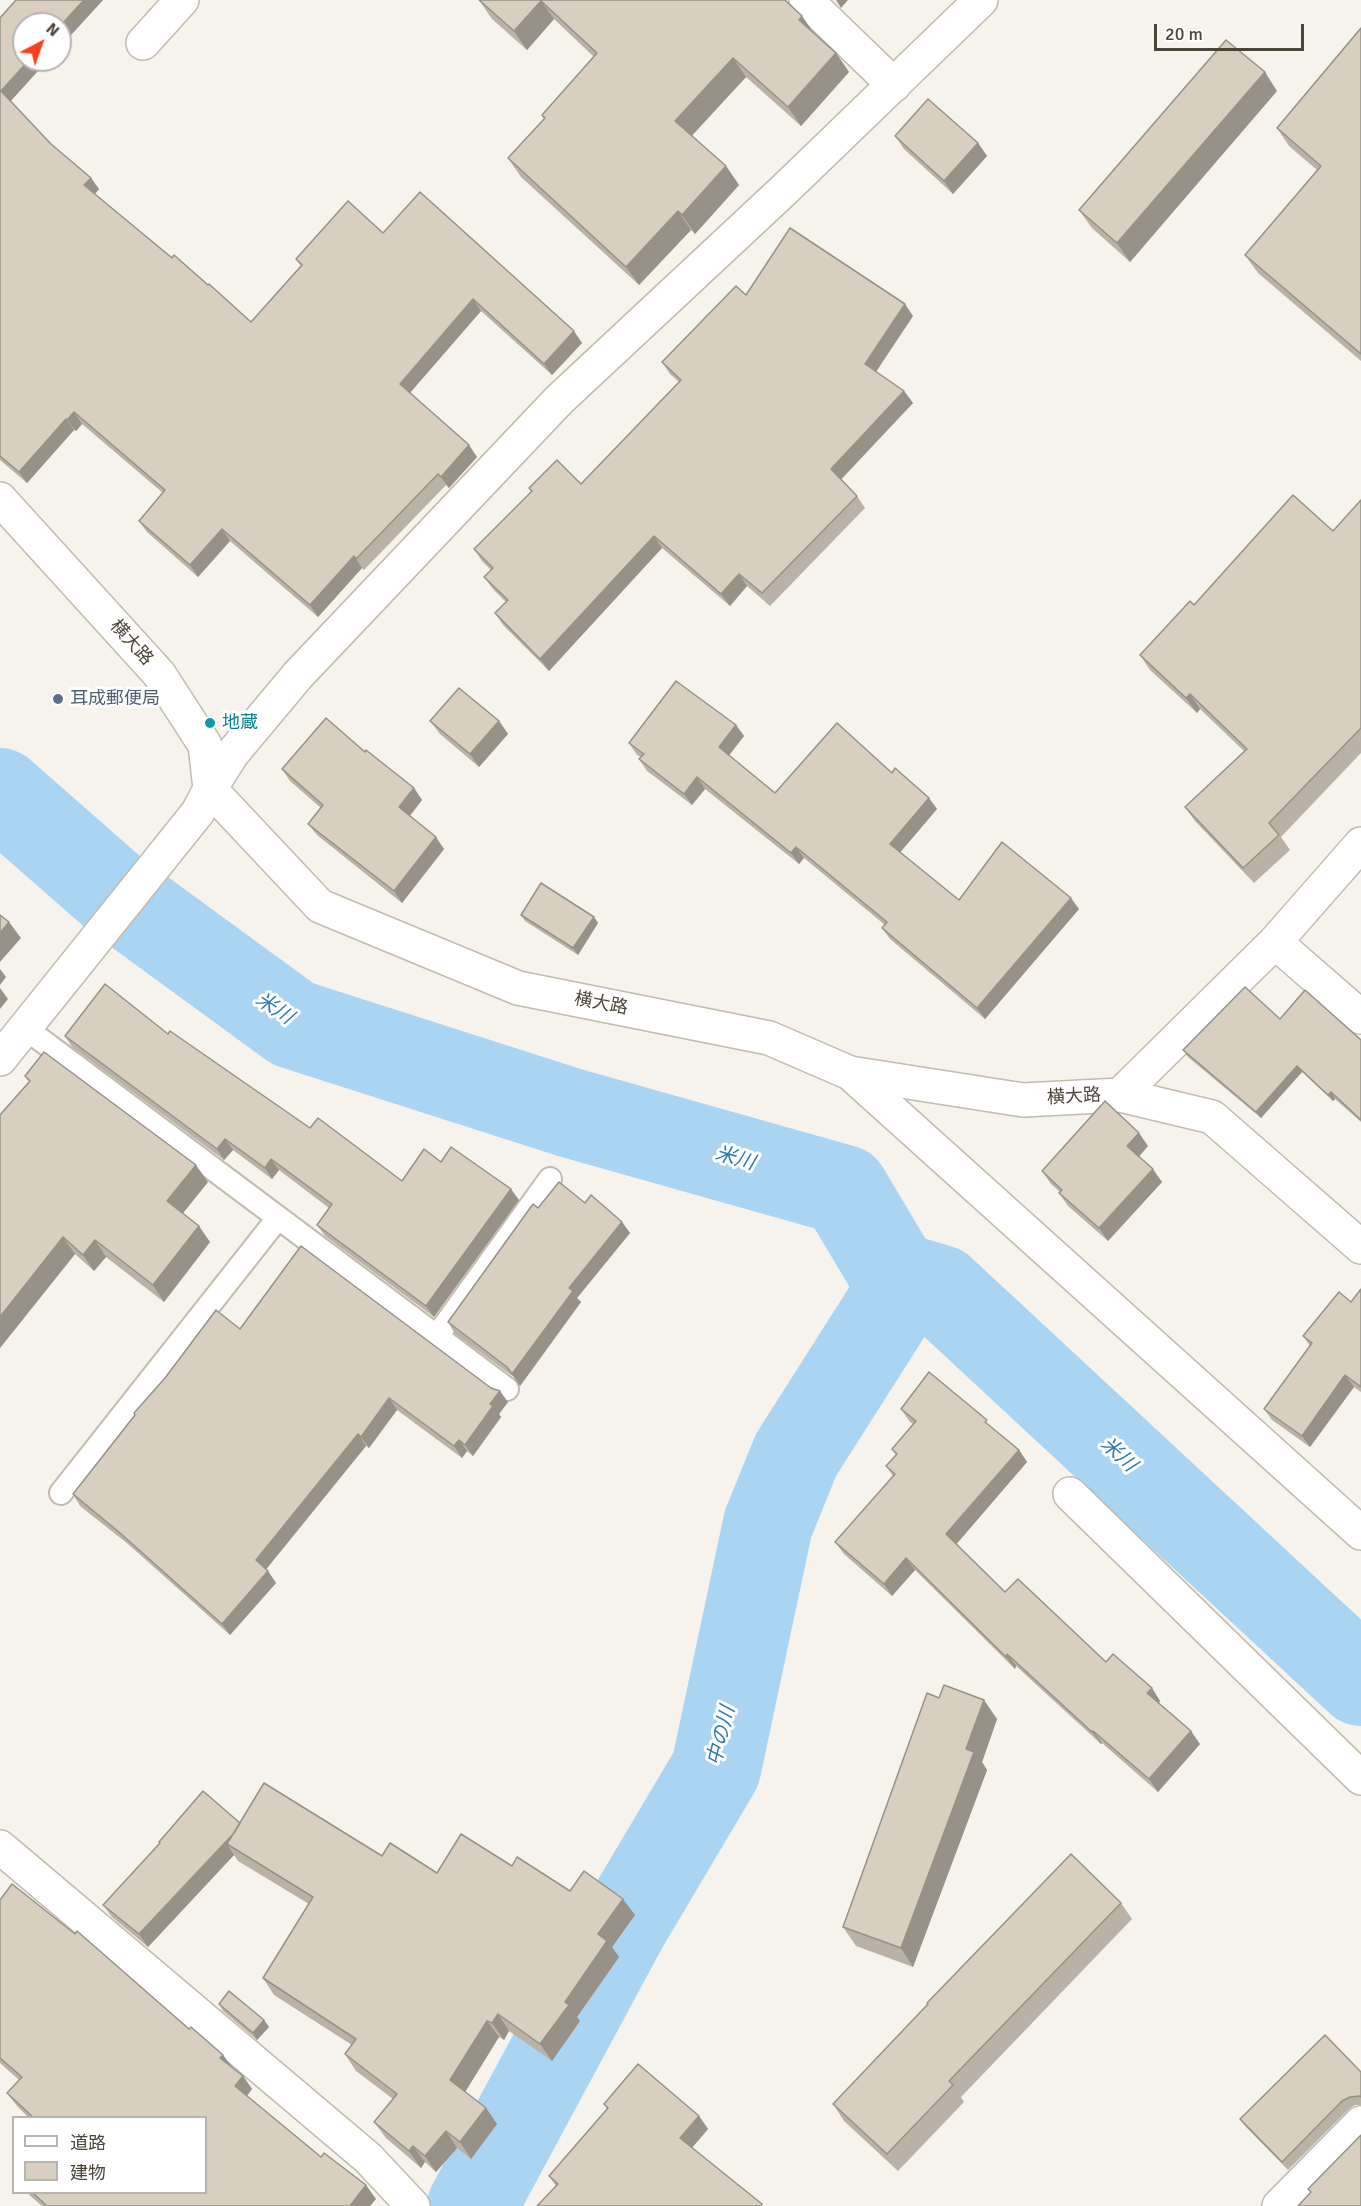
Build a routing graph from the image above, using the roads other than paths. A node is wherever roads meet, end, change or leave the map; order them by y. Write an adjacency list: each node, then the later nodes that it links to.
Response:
1 (182, 0): 4 (street)
2 (806, 0): 5 (street)
3 (981, 0): 5 (street)
4 (143, 43)
5 (894, 85): 7 (street)
6 (0, 499): 7 (street, 横大路)
7 (210, 789): 11 (street); 13 (street, 横大路)
8 (1361, 844): 9 (street)
9 (1275, 942): 10 (street); 14 (street)
10 (1361, 1017)
11 (25, 1028): 12 (street); 16 (lane)
12 (0, 1059)
13 (850, 1072): 14 (street, 横大路); 22 (street)
14 (1120, 1095): 17 (street, 横大路)
15 (550, 1179): 18 (lane)
16 (278, 1218): 18 (lane); 20 (lane)
17 (1361, 1247)
18 (437, 1336): 19 (lane)
19 (507, 1389)
20 (61, 1493)
21 (1070, 1494): 23 (street)
22 (1361, 1533)
23 (1361, 1778)
24 (0, 1847): 26 (street)
25 (1361, 2123): 27 (street)
26 (413, 2206)
27 (1279, 2206)

